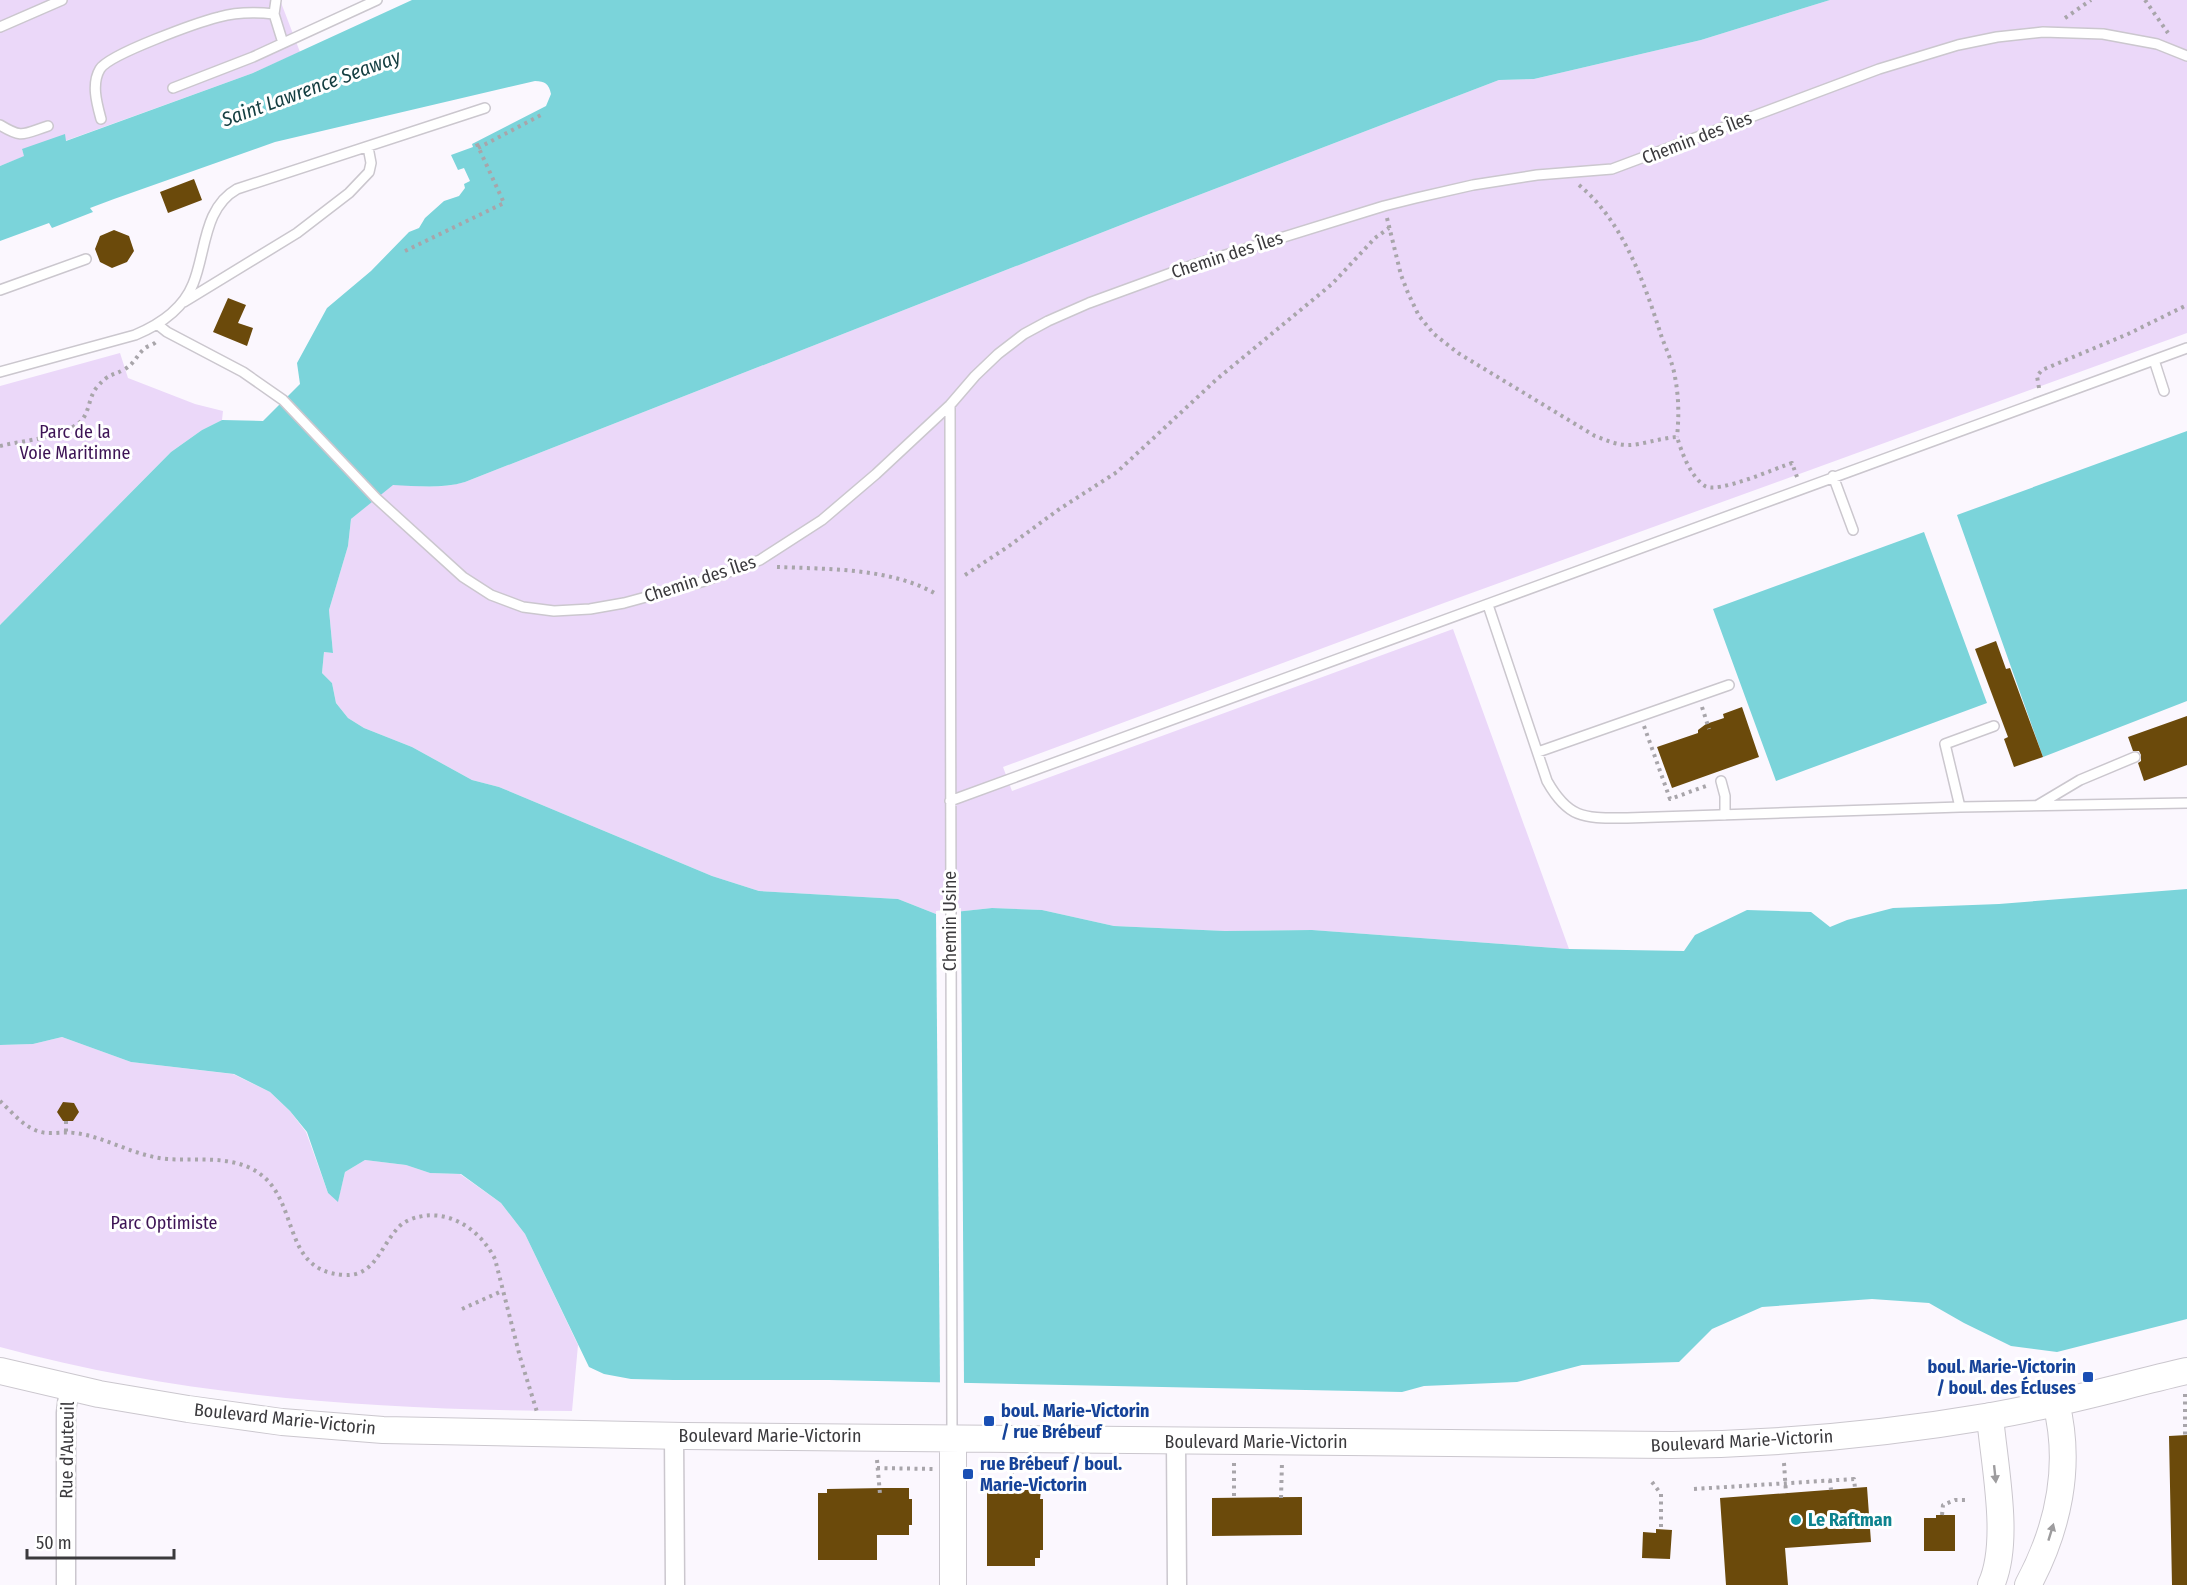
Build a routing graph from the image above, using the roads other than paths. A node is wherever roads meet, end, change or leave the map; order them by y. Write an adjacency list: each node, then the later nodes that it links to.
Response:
1 (62, 0): 5 (lane)
2 (276, 0): 4 (lane)
3 (377, 0): 6 (lane)
4 (274, 14): 6 (lane); 10 (lane)
5 (0, 27)
6 (283, 43): 8 (lane)
7 (2186, 55): 22 (lane, Chemin des Îles)
8 (173, 88)
9 (485, 108): 13 (lane)
10 (101, 119)
11 (0, 125): 12 (lane)
12 (48, 126)
13 (368, 147): 16 (lane); 16 (lane)
14 (86, 259): 15 (lane)
15 (0, 290)
16 (182, 303): 17 (lane)
17 (157, 324): 20 (lane); 22 (lane, Chemin des Îles)
18 (2187, 348): 19 (lane)
19 (2154, 360): 21 (lane); 23 (lane)
20 (0, 372)
21 (2164, 391)
22 (950, 405): 31 (lane, Chemin Usine)
23 (1833, 476): 24 (lane); 25 (lane)
24 (1853, 530)
25 (1488, 604): 28 (lane); 31 (lane)
26 (1729, 685): 28 (lane)
27 (1994, 726): 34 (lane)
28 (1538, 752): 35 (lane)
29 (2135, 757): 33 (lane)
30 (1721, 781): 35 (lane)
31 (950, 801): 42 (lane, Chemin Usine)
32 (2187, 803): 33 (lane)
33 (2036, 806): 34 (lane)
34 (1960, 807): 35 (lane)
35 (1725, 815)
36 (0, 1371): 38 (street, Boulevard Marie-Victorin)
37 (2186, 1379): 39 (street, Boulevard Marie-Victorin)
38 (69, 1387): 41 (street, Boulevard Marie-Victorin); 44 (street, Rue d'Auteuil)
39 (2055, 1403): 40 (street, Boulevard Marie-Victorin); 49 (street, one-way to 39)
40 (1990, 1416): 43 (street, Boulevard Marie-Victorin); 48 (street, one-way to 48)
41 (674, 1436): 42 (street, Boulevard Marie-Victorin); 45 (street)
42 (952, 1438): 43 (street, Boulevard Marie-Victorin); 46 (street)
43 (1176, 1441): 47 (street)
44 (66, 1585)
45 (675, 1585)
46 (953, 1585)
47 (1177, 1585)
48 (1991, 1585)
49 (2028, 1585)

